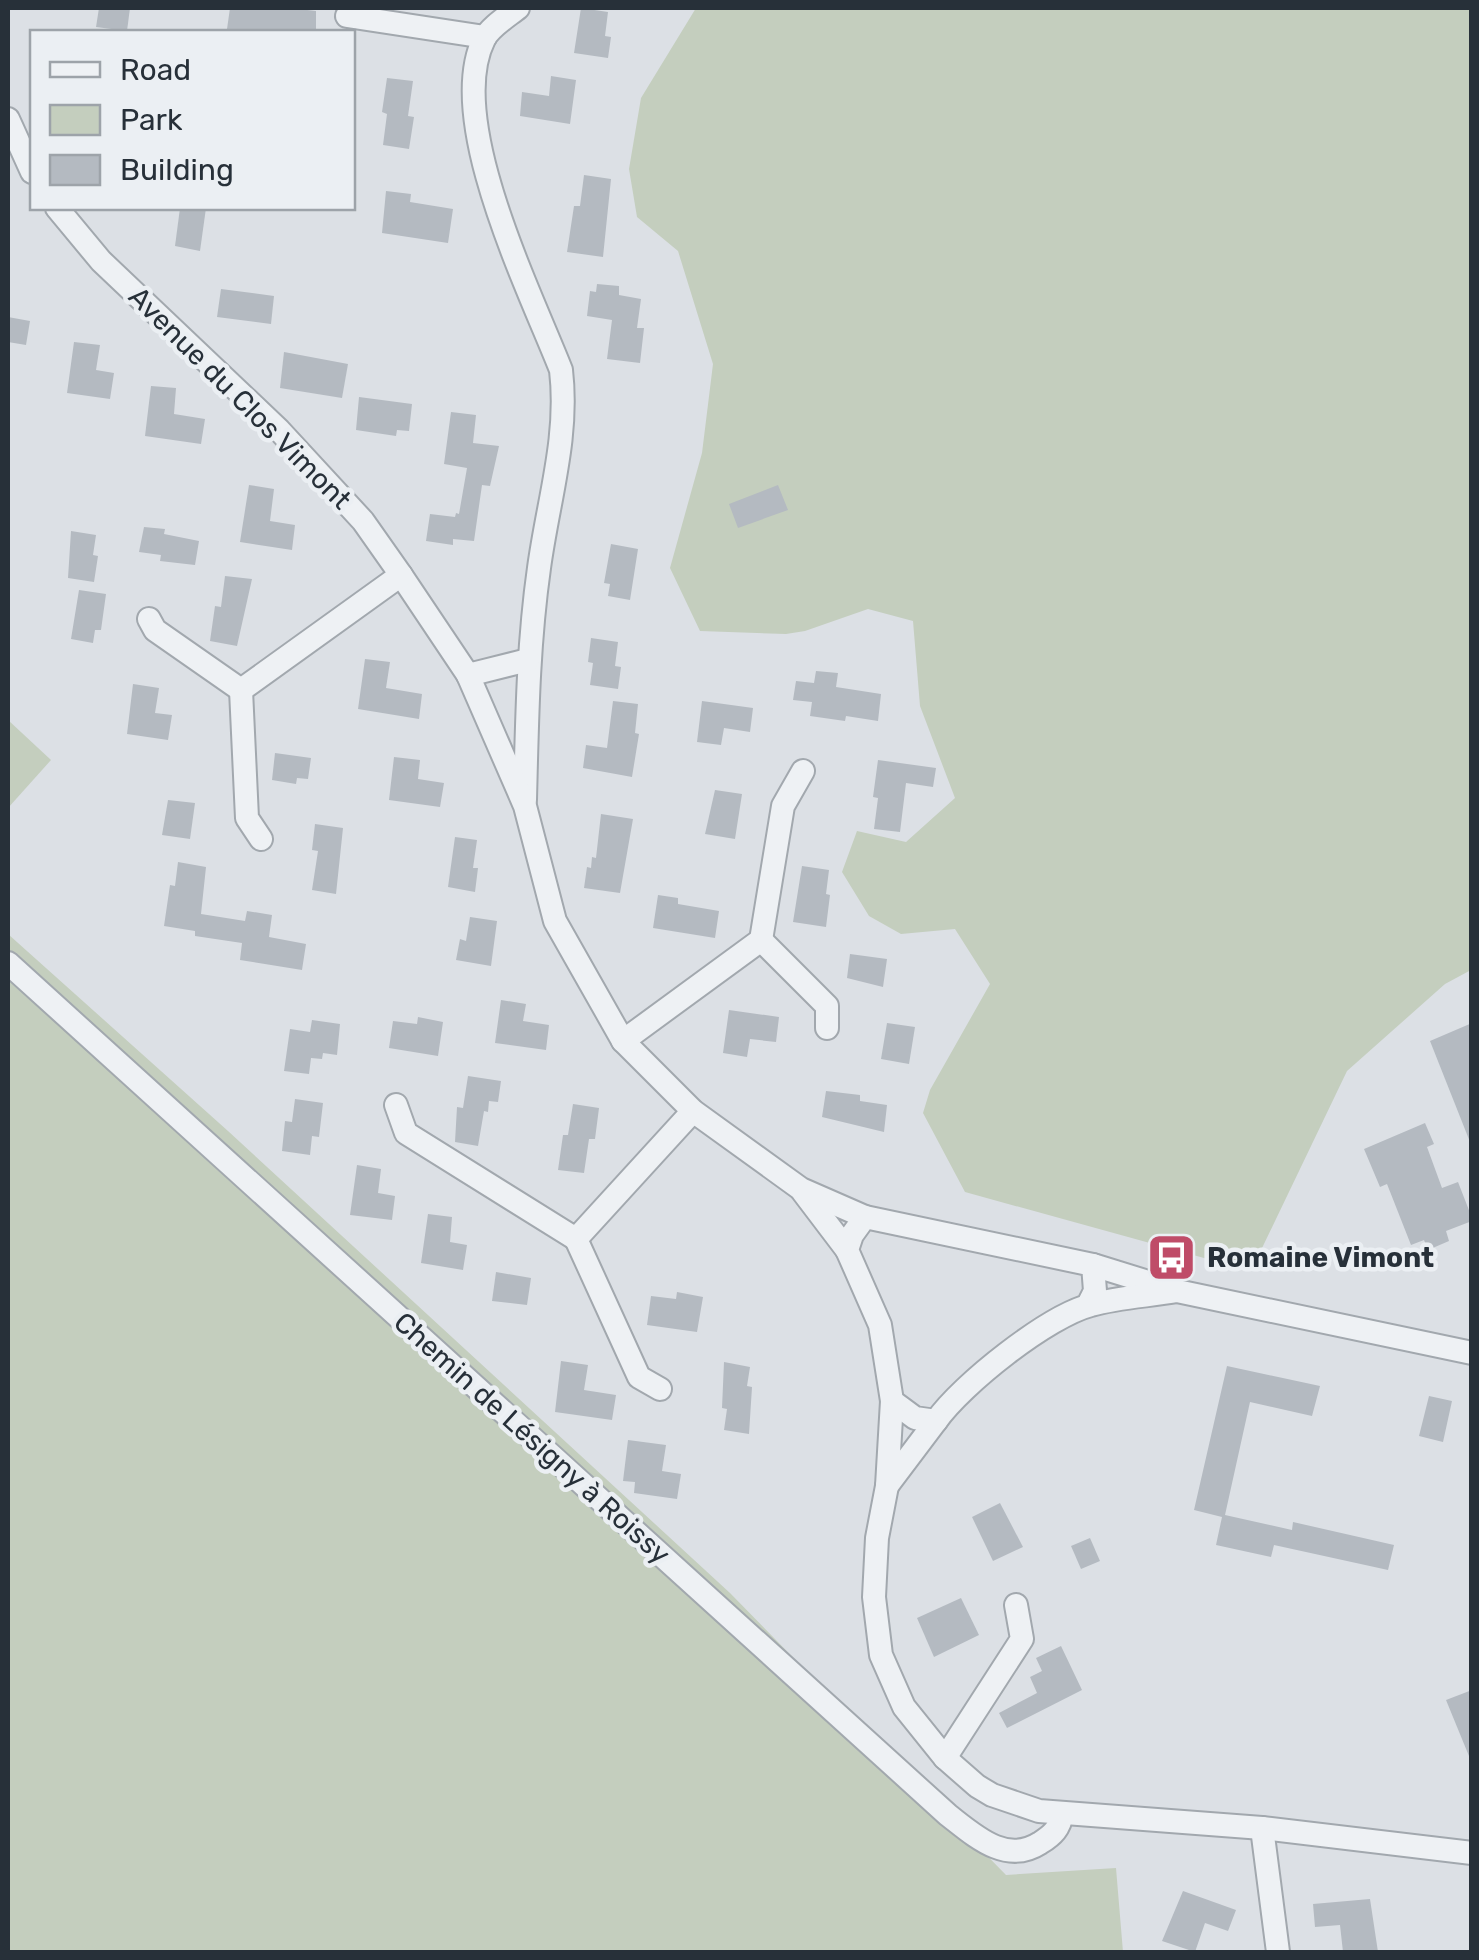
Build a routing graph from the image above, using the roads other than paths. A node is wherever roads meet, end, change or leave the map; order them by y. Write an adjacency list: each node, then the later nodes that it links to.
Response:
1 (518, 8): 3 (street)
2 (346, 19): 3 (street)
3 (485, 36): 9 (street, Avenue du Clos Vimont)
4 (8, 120): 5 (street)
5 (30, 168)
6 (59, 210): 7 (street, Avenue du Clos Vimont)
7 (401, 575): 10 (street, Avenue du Clos Vimont); 11 (street)
8 (149, 619): 11 (street)
9 (528, 660): 10 (street); 13 (street, Avenue du Clos Vimont)
10 (468, 675): 13 (street, Avenue du Clos Vimont)
11 (241, 690): 14 (street)
12 (803, 770): 15 (street)
13 (525, 806): 18 (street, Avenue du Clos Vimont)
14 (261, 839)
15 (761, 940): 17 (street); 18 (street)
16 (8, 964): 35 (street, Chemin de Lésigny à Roissy)
17 (827, 1028)
18 (623, 1041): 20 (street, Avenue du Clos Vimont)
19 (396, 1105): 23 (street)
20 (693, 1111): 21 (street, Avenue du Clos Vimont); 23 (street)
21 (801, 1189): 22 (street, Avenue du Clos Vimont); 24 (street, Avenue du Clos Vimont)
22 (865, 1216): 24 (street); 25 (street, Avenue du Clos Vimont)
23 (576, 1239): 29 (street)
24 (846, 1250): 30 (street, Avenue du Clos Vimont)
25 (1094, 1266): 26 (street, Avenue du Clos Vimont); 27 (street)
26 (1177, 1291): 27 (street); 28 (street, Avenue du Clos Vimont)
27 (1088, 1305): 31 (street)
28 (1472, 1353)
29 (660, 1390)
30 (892, 1401): 31 (street); 32 (street, Avenue du Clos Vimont)
31 (936, 1420): 32 (street)
32 (887, 1486): 34 (street, Avenue du Clos Vimont)
33 (1016, 1604): 34 (street)
34 (945, 1758): 35 (street, Avenue du Clos Vimont)
35 (1062, 1812): 36 (street, Avenue du Clos Vimont)
36 (1262, 1828): 37 (street, Avenue du Clos Vimont); 38 (street)
37 (1472, 1853)
38 (1278, 1952)

